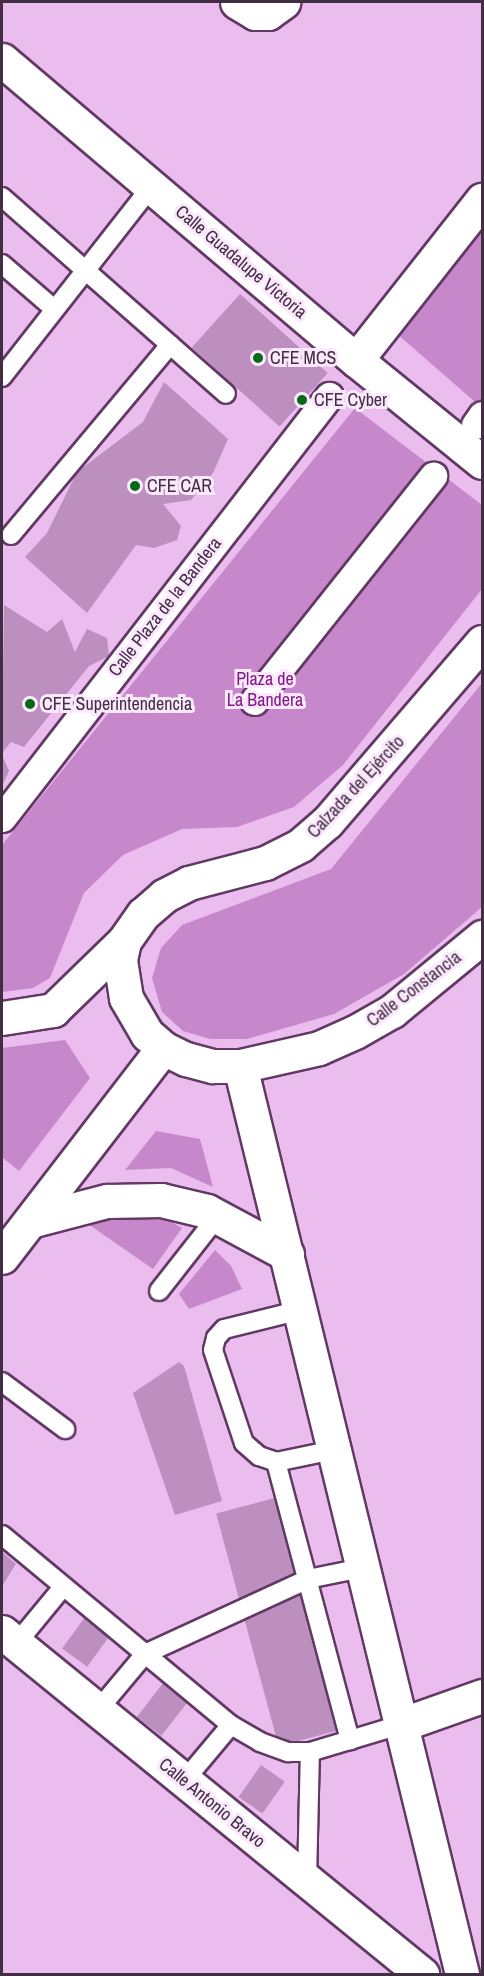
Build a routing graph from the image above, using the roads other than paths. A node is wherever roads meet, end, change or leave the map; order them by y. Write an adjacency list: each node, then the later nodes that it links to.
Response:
1 (237, 2): 2 (main road)
2 (283, 2)
3 (2, 60): 4 (main road, Calle Guadalupe Victoria)
4 (152, 186): 8 (lane); 11 (main road, Calle Guadalupe Victoria)
5 (2, 196): 8 (lane)
6 (483, 200): 11 (main road)
7 (2, 264): 9 (lane)
8 (84, 269): 9 (lane); 10 (lane)
9 (53, 308): 12 (lane)
10 (170, 345): 13 (lane); 17 (lane)
11 (356, 360): 15 (main road, Calle Guadalupe Victoria)
12 (2, 377)
13 (226, 394)
14 (329, 396): 20 (street, Calle Plaza de la Bandera)
15 (483, 462)
16 (433, 476): 19 (street)
17 (11, 535)
18 (483, 642): 22 (main road, Calzada del Ejército)
19 (254, 701)
20 (2, 818)
21 (483, 937): 25 (main road, Calle Constancia)
22 (124, 941): 23 (main road, Calzada del Ejército); 24 (main road)
23 (2, 1017)
24 (163, 1048): 25 (main road); 27 (main road)
25 (240, 1066): 28 (main road)
26 (218, 1216): 27 (main road); 28 (main road); 30 (lane)
27 (30, 1221): 29 (main road)
28 (287, 1254): 31 (main road)
29 (2, 1257)
30 (159, 1291)
31 (300, 1310): 34 (main road); 35 (lane)
32 (2, 1382): 33 (lane)
33 (65, 1429)
34 (334, 1450): 35 (lane); 37 (main road)
35 (276, 1462): 38 (lane)
36 (2, 1535): 39 (lane)
37 (362, 1568): 38 (lane); 45 (main road)
38 (308, 1579): 41 (lane); 46 (lane)
39 (63, 1587): 40 (lane); 41 (lane)
40 (9, 1638): 43 (main road, Calle Antonio Bravo)
41 (145, 1654): 43 (lane); 44 (lane)
42 (483, 1696): 45 (main road)
43 (98, 1710): 48 (main road, Calle Antonio Bravo)
44 (231, 1725): 47 (lane); 48 (lane)
45 (400, 1725): 46 (lane); 51 (main road)
46 (350, 1740): 47 (lane)
47 (310, 1752): 49 (lane)
48 (184, 1781): 49 (main road, Calle Antonio Bravo)
49 (308, 1881): 50 (main road, Calle Antonio Bravo)
50 (422, 1974)
51 (462, 1974)

